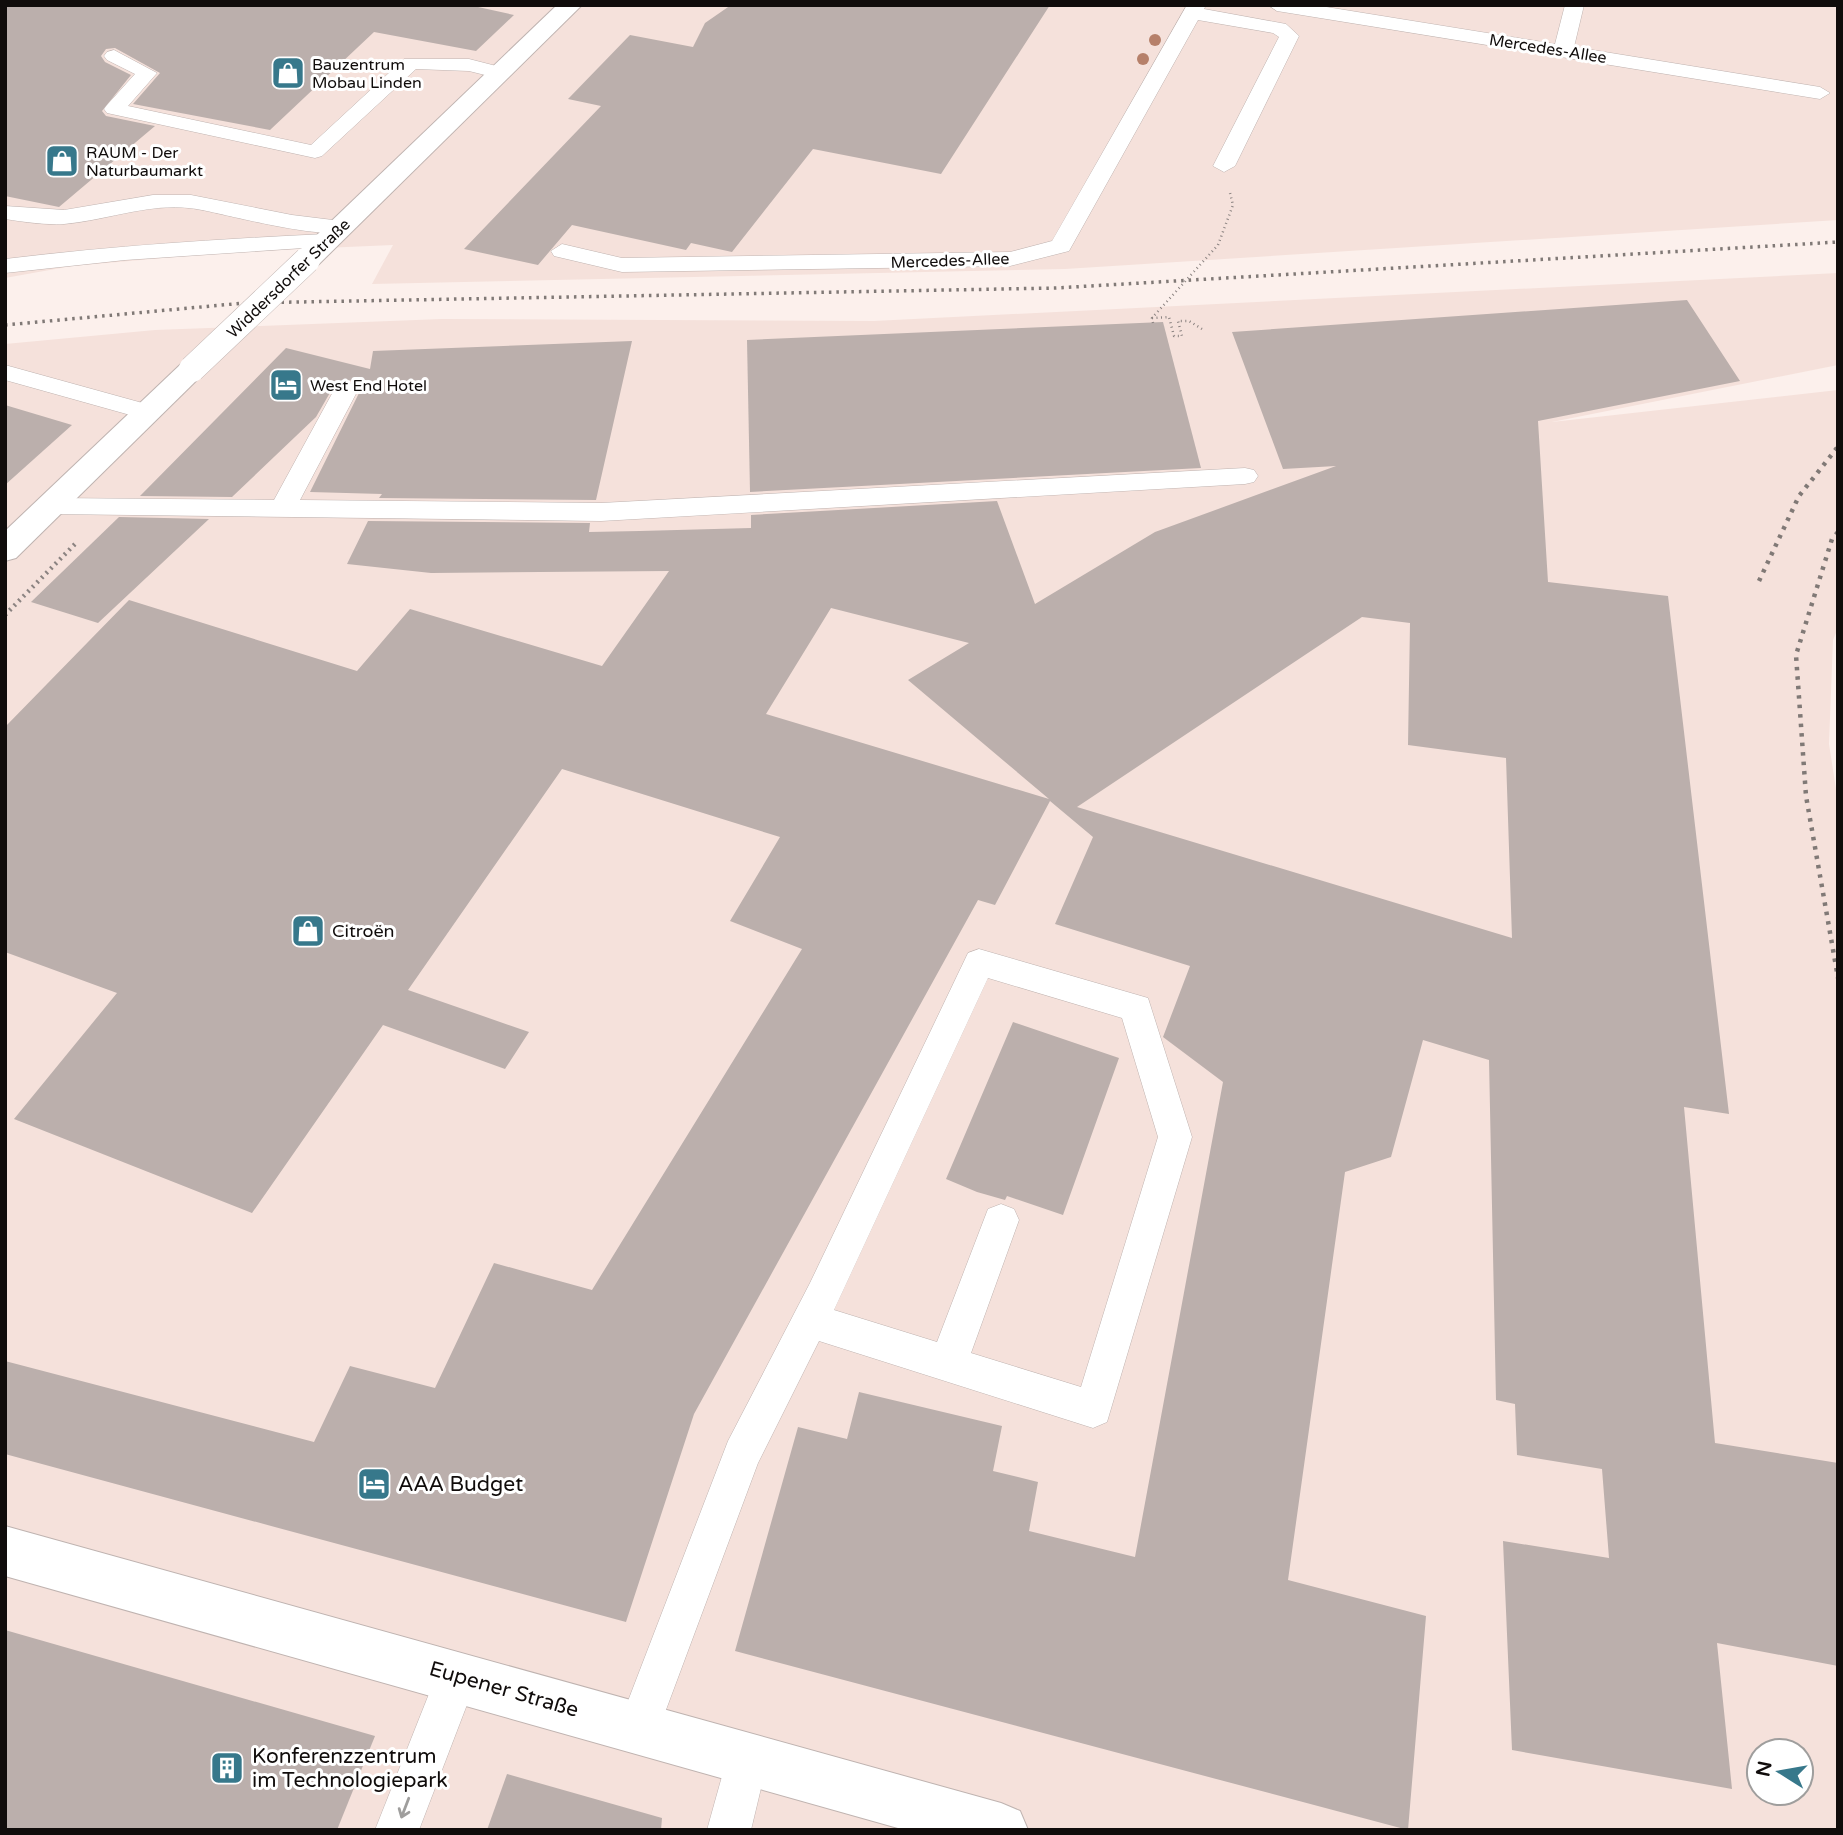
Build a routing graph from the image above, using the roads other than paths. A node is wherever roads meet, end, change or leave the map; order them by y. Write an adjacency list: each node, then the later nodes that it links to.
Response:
1 (571, 5): 7 (main road, Widdersdorfer Straße)
2 (1277, 5): 5 (lane, Mercedes-Allee)
3 (1575, 5): 5 (lane)
4 (1195, 9): 9 (lane); 12 (lane, Mercedes-Allee)
5 (1563, 50): 8 (lane, Mercedes-Allee)
6 (114, 56): 7 (lane)
7 (501, 73): 11 (main road, Widdersdorfer Straße)
8 (1820, 93)
9 (1224, 166)
10 (5, 212): 11 (lane)
11 (325, 243): 13 (lane); 16 (main road, Widdersdorfer Straße, bridge)
12 (562, 251)
13 (5, 266)
14 (5, 372): 16 (lane)
15 (346, 390): 19 (lane)
16 (148, 412): 18 (main road, Widdersdorfer Straße)
17 (1245, 476): 19 (lane)
18 (51, 506): 19 (lane); 20 (main road, Widdersdorfer Straße)
19 (282, 510)
20 (5, 550)
21 (1001, 1220): 23 (lane)
22 (809, 1320): 23 (lane); 23 (lane); 26 (lane)
23 (948, 1363)
24 (5, 1551): 25 (main road, Eupener Straße)
25 (457, 1676): 26 (main road, Eupener Straße); 28 (lane, one-way to 28)
26 (639, 1727): 27 (main road, Eupener Straße)
27 (746, 1759): 29 (lane); 30 (main road, Eupener Straße)
28 (397, 1830)
29 (729, 1830)
30 (1001, 1830)

